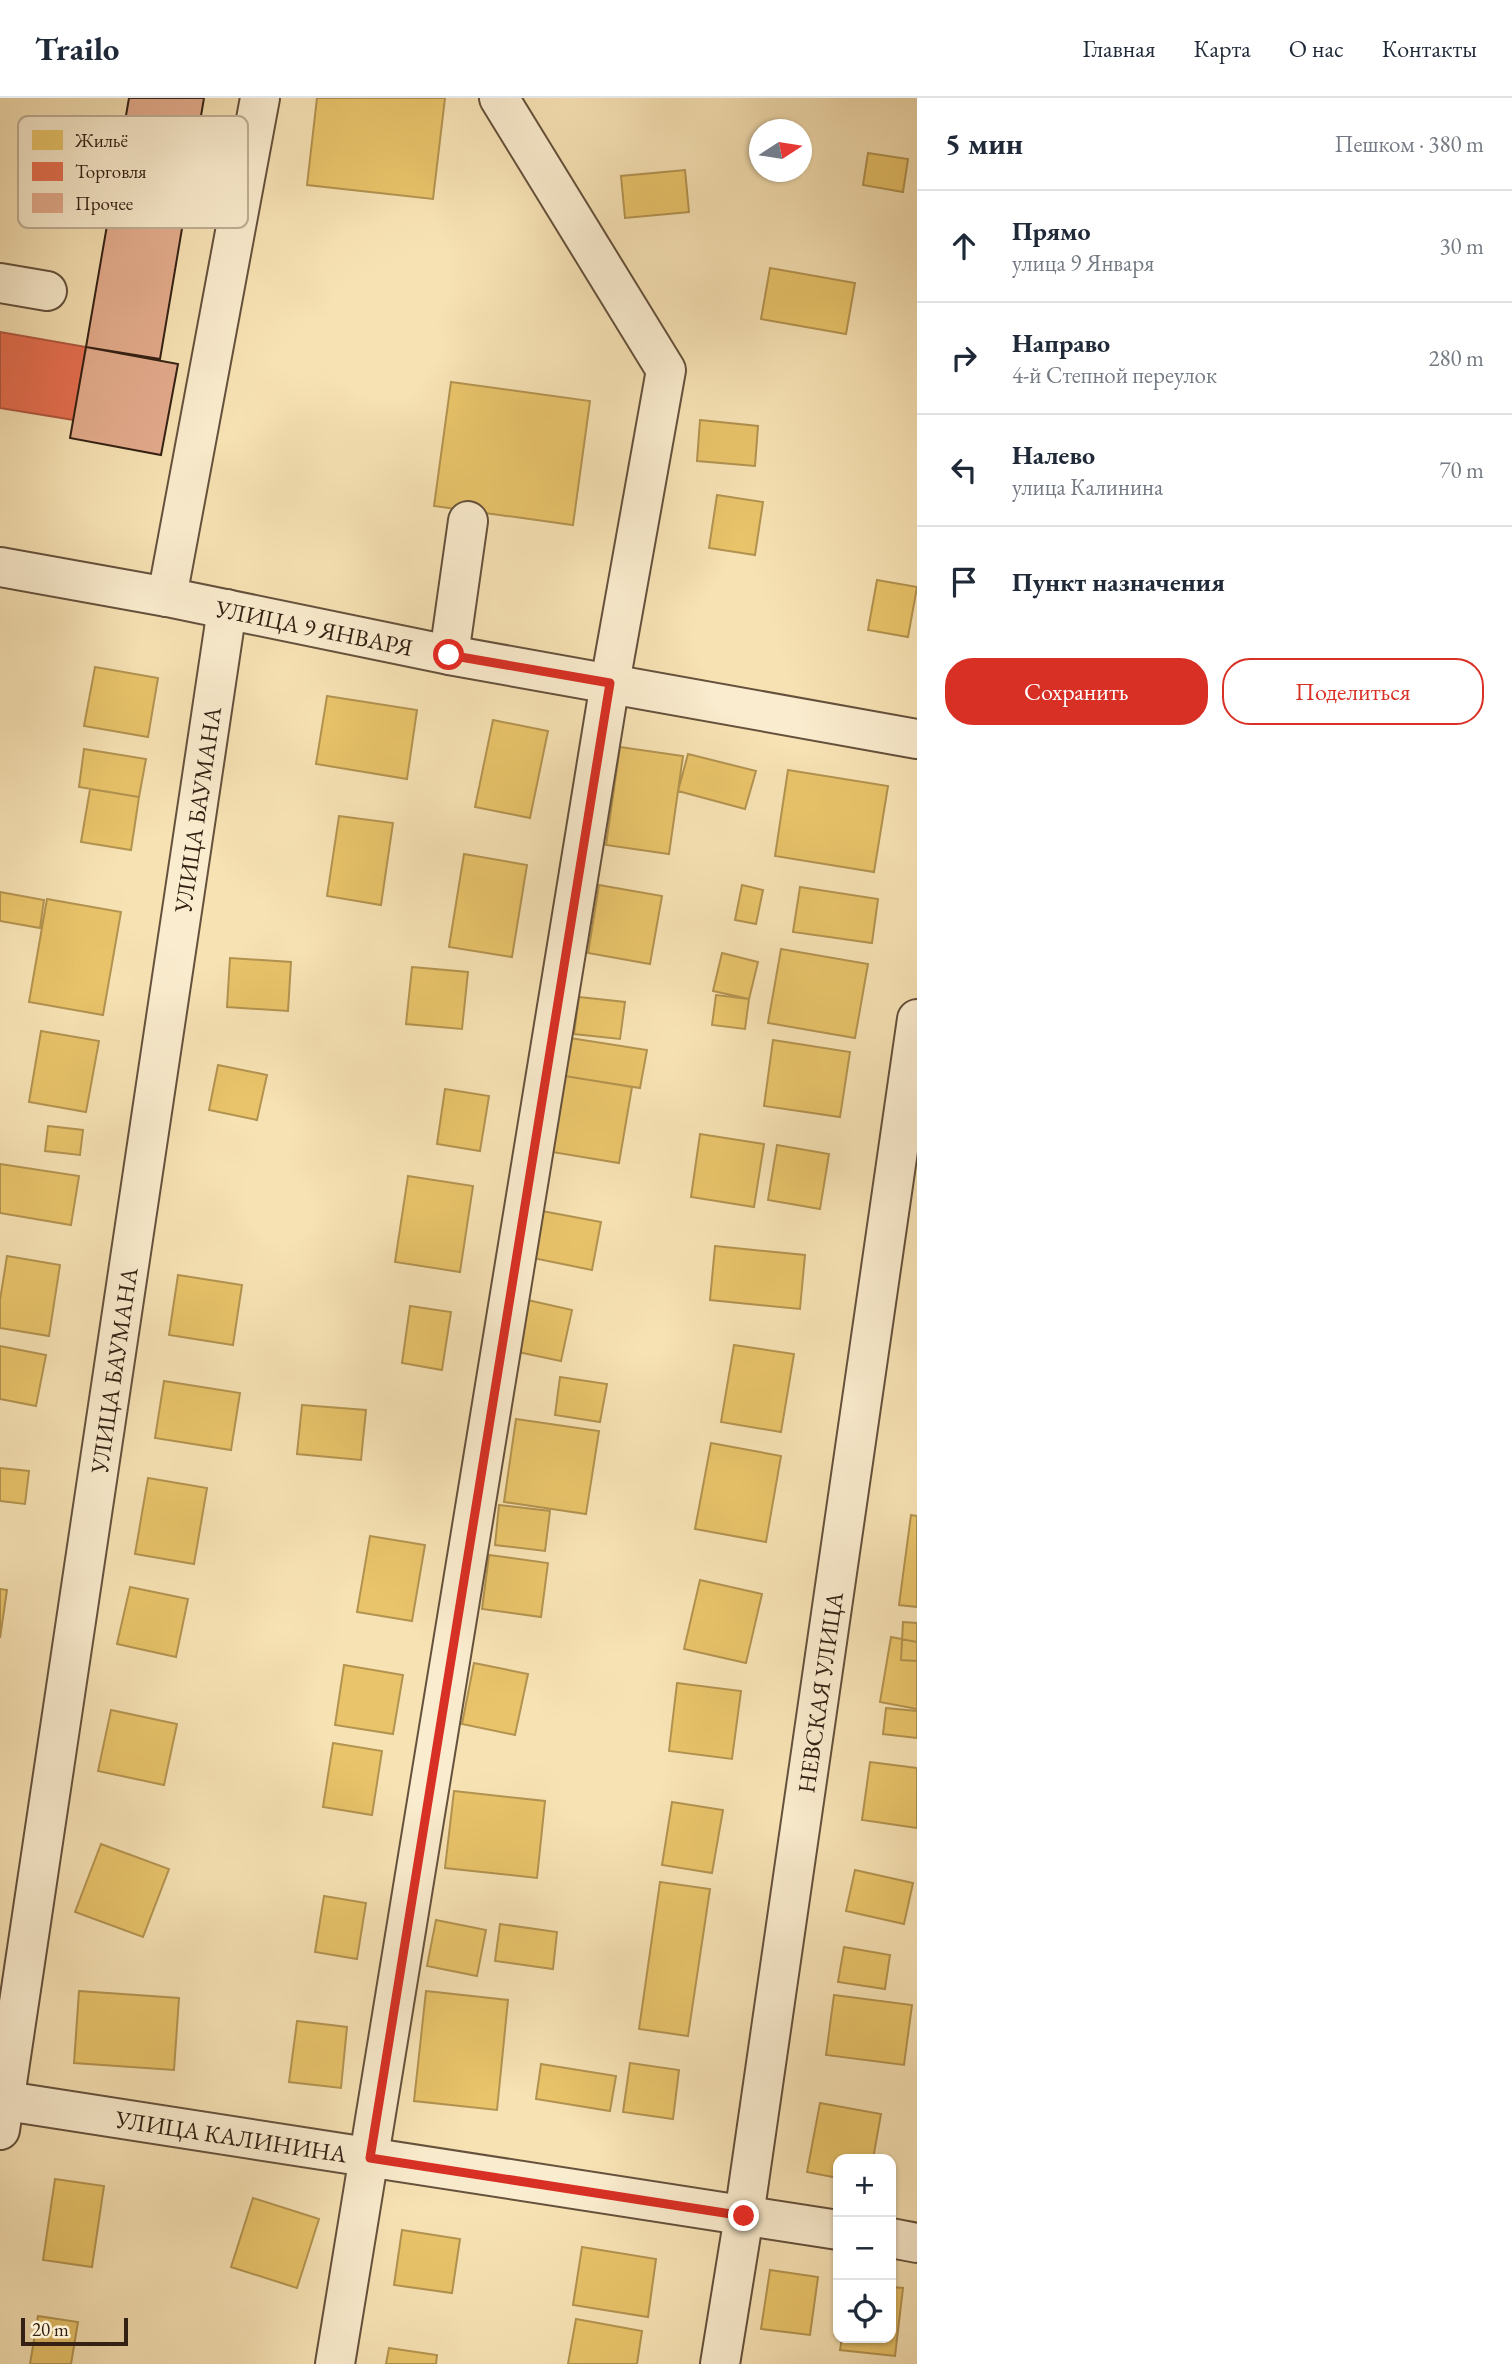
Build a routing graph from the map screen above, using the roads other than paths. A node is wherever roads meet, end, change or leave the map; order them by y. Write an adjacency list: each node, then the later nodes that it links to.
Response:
1 (260, 98): 3 (street)
2 (499, 98): 12 (street)
3 (248, 162)
4 (236, 228): 9 (street)
5 (0, 283): 6 (street)
6 (47, 291)
7 (468, 521): 11 (street)
8 (0, 567): 9 (street, УЛИЦА 9 ЯНВАРЯ)
9 (167, 597): 10 (street, УЛИЦА 9 ЯНВАРЯ)
10 (227, 609): 11 (street, УЛИЦА 9 ЯНВАРЯ); 15 (street, УЛИЦА БАУМАНА)
11 (449, 655): 12 (street, УЛИЦА 9 ЯНВАРЯ)
12 (610, 683): 13 (street, УЛИЦА 9 ЯНВАРЯ); 16 (street)
13 (917, 739)
14 (917, 1019): 17 (street, НЕВСКАЯ УЛИЦА)
15 (2, 2110): 16 (street, УЛИЦА КАЛИНИНА)
16 (370, 2158): 17 (street, УЛИЦА КАЛИНИНА); 21 (street)
17 (744, 2216): 18 (street, УЛИЦА КАЛИНИНА); 22 (street, НЕВСКАЯ УЛИЦА)
18 (833, 2229)
19 (896, 2239): 20 (street)
20 (917, 2242)
21 (335, 2364)
22 (720, 2364)

